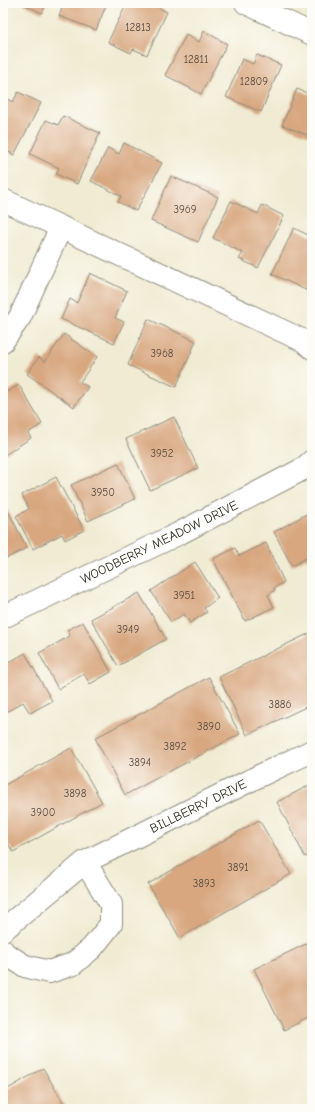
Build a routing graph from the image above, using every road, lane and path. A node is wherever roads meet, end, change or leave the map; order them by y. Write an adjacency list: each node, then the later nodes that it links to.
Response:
1 (246, 3): 2 (street)
2 (312, 34)
3 (3, 200): 4 (street)
4 (61, 227): 5 (street); 6 (street)
5 (3, 341)
6 (312, 348)
7 (312, 461): 8 (street, WOODBERRY MEADOW DRIVE)
8 (3, 618)
9 (312, 751): 10 (street, BILLBERRY DRIVE)
10 (85, 862): 11 (street, BILLBERRY DRIVE); 12 (street)
11 (3, 930)
12 (3, 951)

